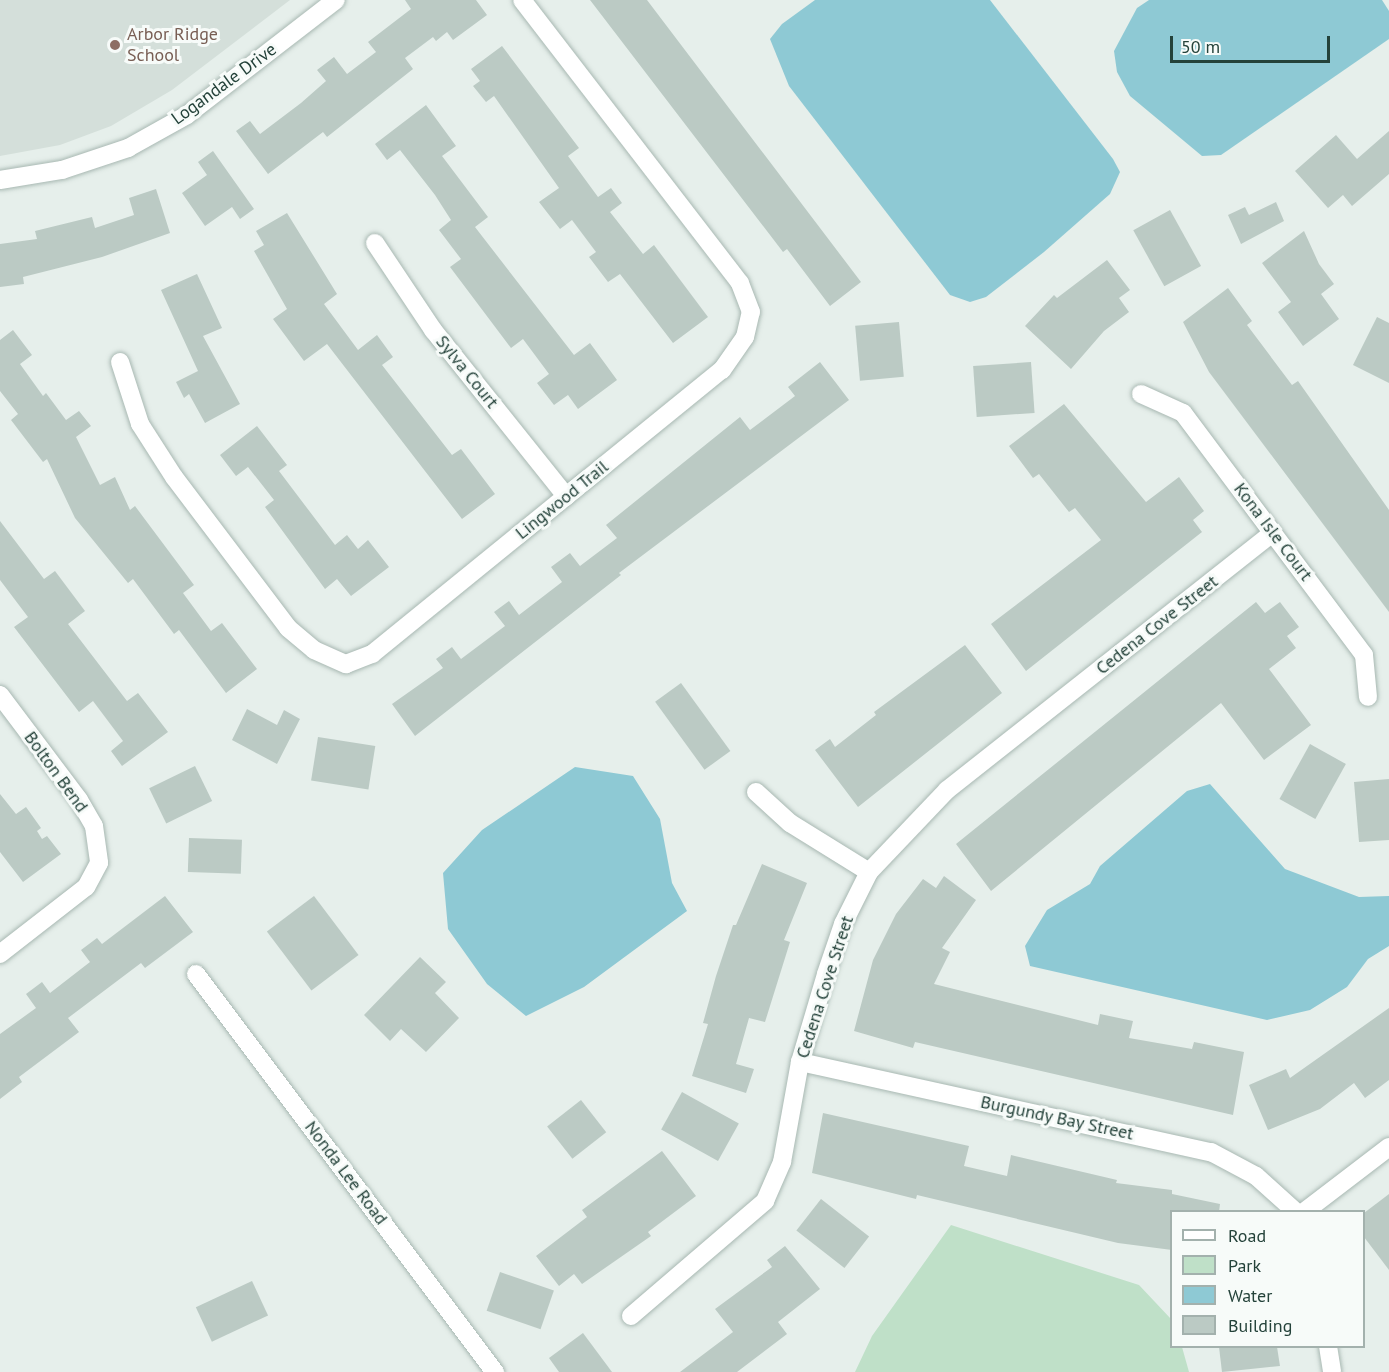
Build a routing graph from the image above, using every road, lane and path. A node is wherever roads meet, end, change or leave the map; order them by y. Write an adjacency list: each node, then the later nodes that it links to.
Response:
1 (336, 0): 3 (street, Logandale Drive)
2 (522, 0): 7 (street, Lingwood Trail)
3 (0, 180)
4 (375, 243): 7 (street, Sylva Court)
5 (120, 362): 7 (street, Lingwood Trail)
6 (1141, 394): 8 (street, Kona Isle Court)
7 (566, 496)
8 (1273, 533): 10 (street, Kona Isle Court); 12 (street, Cedena Cove Street)
9 (0, 695): 13 (street, Bolton Bend)
10 (1368, 697)
11 (756, 792): 12 (street)
12 (869, 872): 15 (street, Cedena Cove Street)
13 (0, 954)
14 (196, 974): 21 (street, Nonda Lee Road)
15 (801, 1062): 17 (street, Burgundy Bay Street); 19 (street, Cedena Cove Street)
16 (1389, 1147): 18 (street)
17 (1294, 1210)
18 (1307, 1210)
19 (631, 1316)
20 (1328, 1348): 22 (street)
21 (495, 1372)
22 (1332, 1372)

